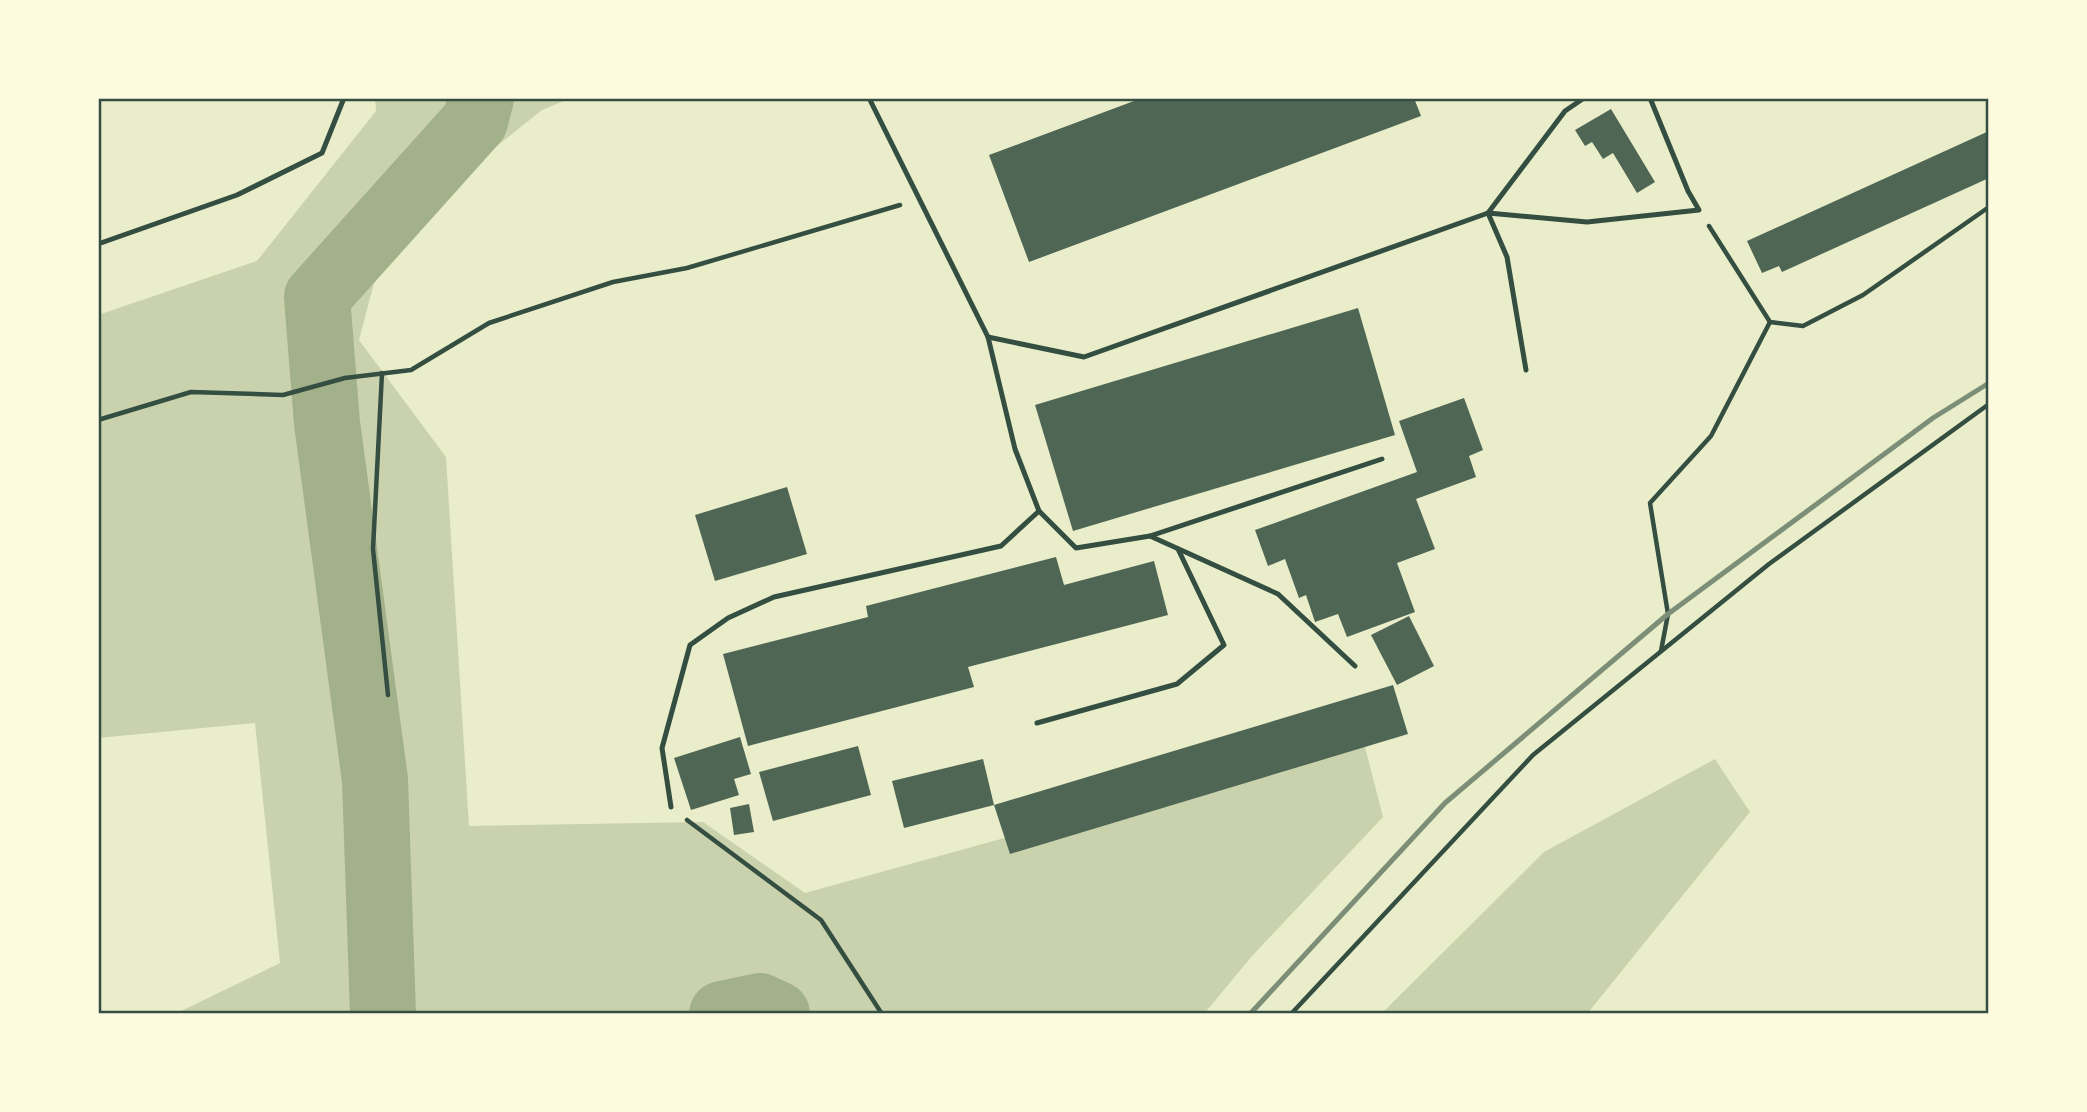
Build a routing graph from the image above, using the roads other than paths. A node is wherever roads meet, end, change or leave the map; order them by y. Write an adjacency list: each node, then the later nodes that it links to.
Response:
1 (344, 98): 6 (lane)
2 (869, 98): 7 (lane)
3 (1584, 98): 5 (lane)
4 (1650, 98): 5 (lane)
5 (1488, 213): 7 (lane); 8 (lane)
6 (98, 244)
7 (988, 337): 10 (lane)
8 (1526, 370)
9 (1382, 459): 11 (lane)
10 (1040, 511): 11 (lane); 15 (lane)
11 (1150, 536): 12 (lane)
12 (1178, 549): 13 (lane); 14 (lane)
13 (1355, 666)
14 (1037, 723)
15 (671, 807)

